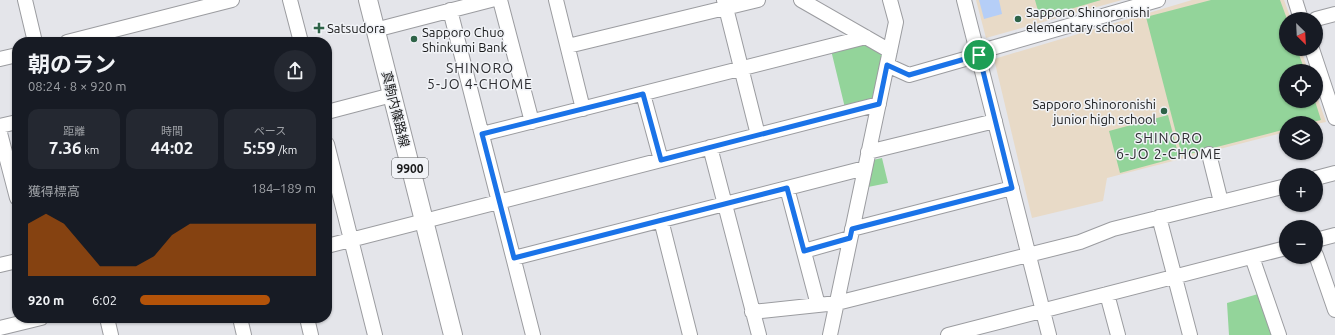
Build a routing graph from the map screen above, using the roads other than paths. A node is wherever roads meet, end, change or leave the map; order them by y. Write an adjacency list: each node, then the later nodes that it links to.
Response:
1 (25, 0): 20 (street)
2 (290, 0): 22 (street)
3 (368, 0): 19 (main road, 真駒内篠路線 / 9900)
4 (491, 0): 15 (street)
5 (500, 0): 40 (street)
6 (556, 0): 24 (street)
7 (758, 0): 14 (street)
8 (801, 0): 23 (street)
9 (890, 0): 25 (street)
10 (964, 0): 26 (street)
11 (1158, 0): 26 (street)
12 (1295, 0): 16 (street)
13 (224, 1): 21 (street)
14 (725, 4): 24 (street); 31 (street)
15 (450, 10): 19 (street); 44 (street)
16 (1299, 12)
17 (1335, 14): 18 (street)
18 (1323, 17)
19 (375, 30): 34 (main road, 真駒内篠路線 / 9900)
20 (34, 37)
21 (86, 37)
22 (300, 37)
23 (866, 37): 25 (street); 31 (street)
24 (568, 46): 36 (street)
25 (890, 51): 30 (street)
26 (978, 53): 30 (street); 39 (street)
27 (12, 56): 29 (street)
28 (1315, 56): 32 (street)
29 (0, 59)
30 (887, 65): 35 (street)
31 (741, 69): 33 (street); 45 (street)
32 (1331, 91): 38 (street)
33 (643, 94): 36 (street); 49 (street)
34 (392, 95): 37 (street); 62 (main road, 真駒内篠路線 / 9900)
35 (879, 104): 45 (street); 47 (street)
36 (583, 109): 40 (street)
37 (332, 111)
38 (1335, 118)
39 (995, 121): 47 (street); 56 (street)
40 (532, 122): 44 (street)
41 (12, 123): 42 (street)
42 (0, 126)
43 (0, 133): 53 (street)
44 (482, 134): 58 (street)
45 (758, 135): 46 (street)
46 (710, 147): 49 (street); 60 (street)
47 (868, 152): 50 (street)
48 (1209, 154): 59 (street)
49 (661, 160): 58 (street)
50 (865, 168): 55 (street); 64 (street)
51 (1335, 173): 52 (street)
52 (1323, 176)
53 (12, 179)
54 (332, 182): 67 (street)
55 (787, 188): 60 (street); 70 (street)
56 (1012, 188): 64 (street); 71 (street)
57 (1279, 188): 59 (street)
58 (500, 201): 62 (street); 73 (street)
59 (1221, 202): 61 (street)
60 (724, 204): 63 (street); 83 (street)
61 (1159, 217): 71 (street); 77 (street)
62 (424, 220): 67 (street); 94 (main road, 真駒内篠路線 / 9900)
63 (661, 220): 73 (street); 96 (street)
64 (851, 234): 70 (street); 79 (street)
65 (1335, 235): 66 (street)
66 (1323, 238)
67 (352, 239): 68 (street); 93 (street)
68 (332, 245)
69 (1279, 250): 72 (street)
70 (804, 251): 80 (street)
71 (1029, 255): 79 (street); 82 (street)
72 (1252, 257): 77 (street); 103 (street)
73 (514, 258): 95 (street)
74 (12, 262): 76 (street)
75 (1319, 264): 81 (street)
76 (0, 265)
77 (1175, 277): 78 (street); 102 (street)
78 (1107, 294): 82 (street); 101 (street)
79 (837, 303): 80 (street); 98 (street)
80 (818, 305): 83 (street)
81 (1335, 310)
82 (1043, 311): 89 (street); 100 (street)
83 (752, 312): 97 (street)
84 (20, 323): 88 (street)
85 (108, 323): 90 (street)
86 (241, 323): 91 (street)
87 (308, 323): 92 (street)
88 (0, 328)
89 (976, 332): 99 (street)
90 (111, 335)
91 (244, 335)
92 (311, 335)
93 (375, 335)
94 (453, 335)
95 (534, 335)
96 (690, 335)
97 (759, 335)
98 (830, 335)
99 (948, 335)
100 (1049, 335)
101 (1118, 335)
102 (1190, 335)
103 (1279, 335)

